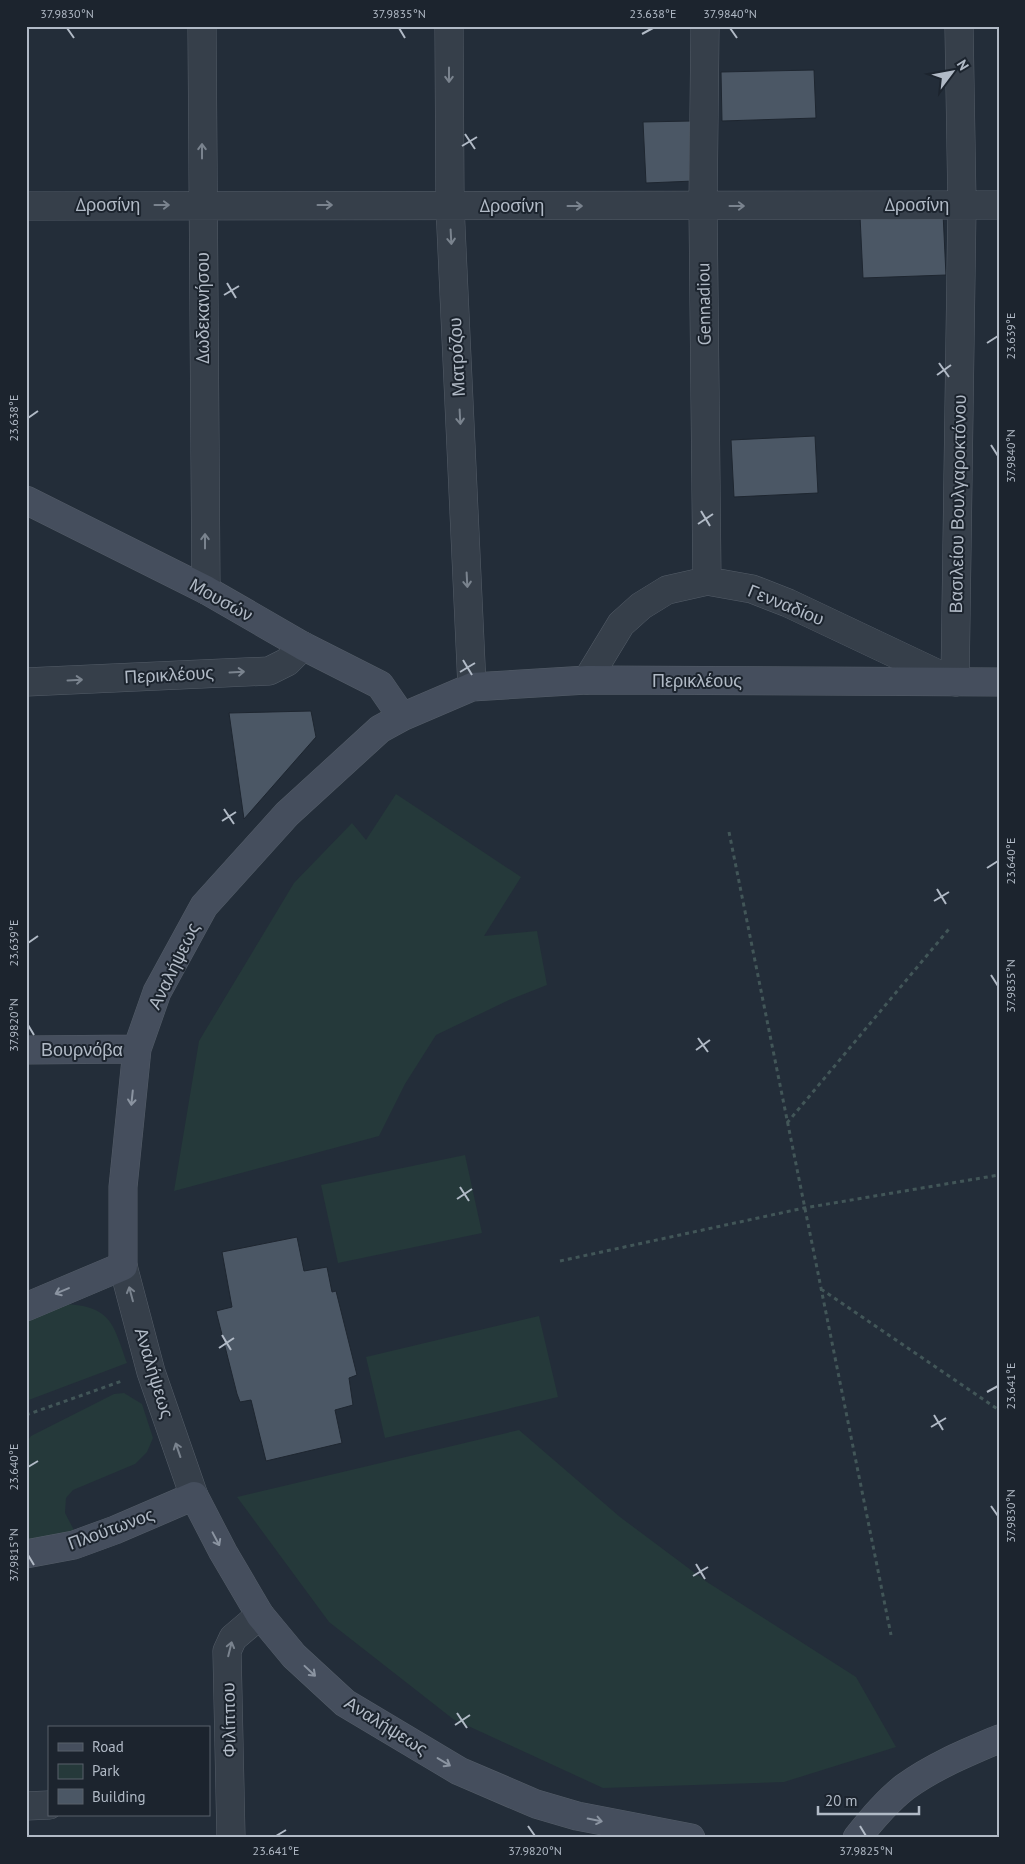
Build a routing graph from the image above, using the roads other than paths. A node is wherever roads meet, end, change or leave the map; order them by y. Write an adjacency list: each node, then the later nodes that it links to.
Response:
1 (202, 26): 5 (street, Δωδεκανήσου, one-way to 1)
2 (449, 26): 9 (street, Ματρόζου, one-way to 9)
3 (705, 26): 10 (street, Gennadiou)
4 (959, 26): 6 (street, Βασιλείου Βουλγαροκτόνου)
5 (202, 205): 8 (street, Δροσίνη, one-way to 5); 9 (street, Δροσίνη, one-way to 9); 13 (street, Δωδεκανήσου, one-way to 5)
6 (962, 205): 7 (street, Δροσίνη); 10 (street, Δροσίνη, one-way to 6); 17 (street, Βασιλείου Βουλγαροκτόνου)
7 (999, 205)
8 (26, 206)
9 (450, 206): 10 (street, Δροσίνη, one-way to 10); 19 (street, Ματρόζου, one-way to 19)
10 (703, 206): 12 (street, Gennadiou)
11 (26, 500): 13 (street, Μουσών)
12 (707, 581): 15 (street, Γενναδίου); 17 (street, Γενναδίου)
13 (206, 590): 14 (street, Μουσών)
14 (303, 646): 16 (street, Περικλέους, one-way to 14); 20 (street, Μουσών)
15 (588, 680): 17 (street, Περικλέους); 19 (street, Περικλέους)
16 (26, 682)
17 (956, 682): 18 (street, Περικλέους)
18 (999, 682)
19 (472, 687): 20 (street, Περικλέους)
20 (402, 717): 21 (street, Αναλήψεως)
21 (137, 1049): 22 (street, Βουρνόβα); 23 (street, Αναλήψεως, one-way to 23)
22 (26, 1050)
23 (123, 1266): 24 (street, one-way to 24); 25 (street, Αναλήψεως, one-way to 23)
24 (26, 1306)
25 (194, 1496): 26 (street, Πλούτωνος); 27 (street, Αναλήψεως, one-way to 27)
26 (26, 1554)
27 (260, 1616): 29 (street, Φιλίππου, one-way to 27); 34 (street, Αναλήψεως, one-way to 34)
28 (999, 1739): 32 (street)
29 (220, 1803): 33 (street, Φιλίππου)
30 (48, 1805): 31 (street)
31 (26, 1806)
32 (853, 1837)
33 (231, 1838)
34 (690, 1838)

